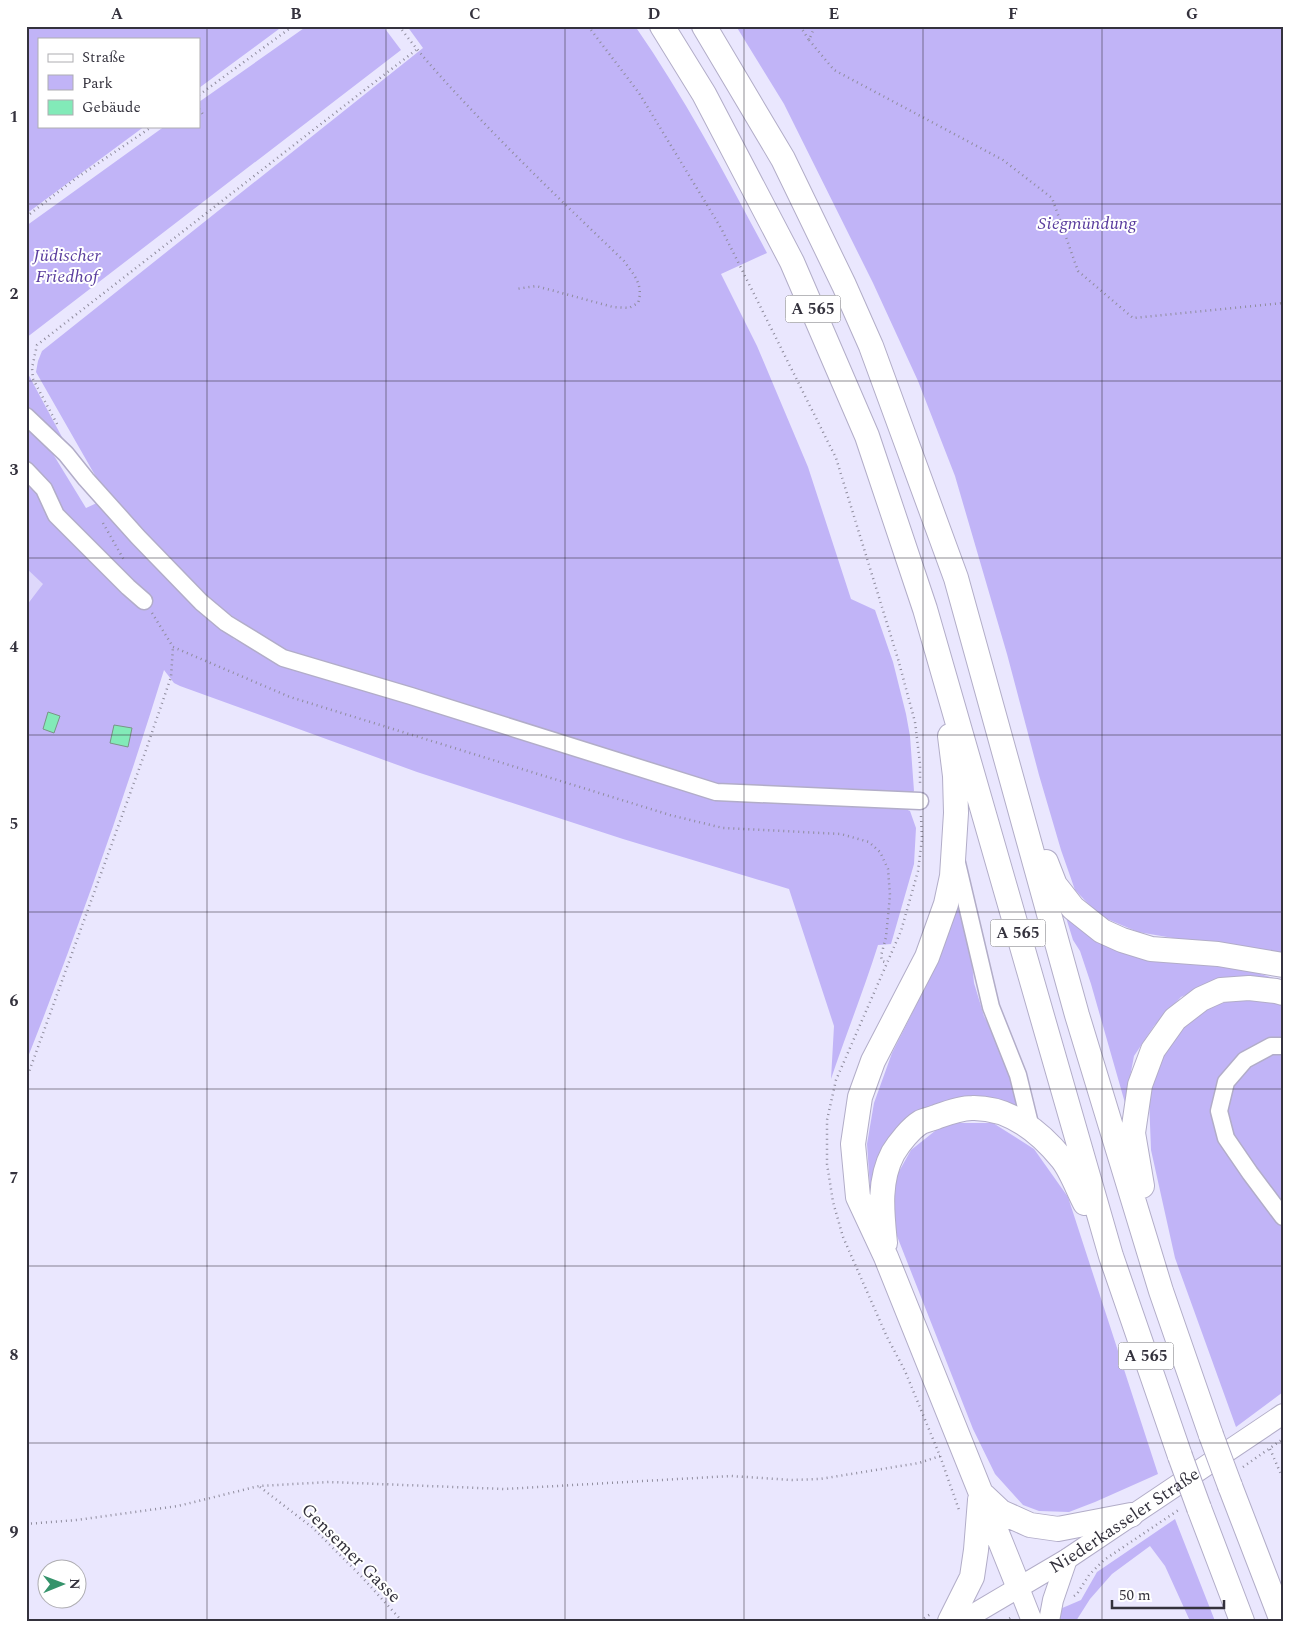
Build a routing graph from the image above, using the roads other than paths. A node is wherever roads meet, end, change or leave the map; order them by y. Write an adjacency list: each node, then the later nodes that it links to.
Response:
1 (662, 26): 6 (highway, A 565)
2 (704, 26): 7 (highway, A 565)
3 (26, 416): 8 (lane)
4 (26, 470): 5 (lane)
5 (144, 601)
6 (925, 609): 9 (highway); 15 (highway, A 565)
7 (1014, 789): 10 (highway); 17 (highway, A 565)
8 (920, 801)
9 (954, 854): 13 (lane); 16 (highway)
10 (1283, 964)
11 (1283, 993): 17 (highway)
12 (1283, 1046): 14 (lane)
13 (1031, 1128): 15 (highway); 16 (highway)
14 (1283, 1217)
15 (1111, 1256): 26 (highway, A 565, bridge)
16 (886, 1257): 19 (highway)
17 (1161, 1291): 27 (highway, A 565, bridge)
18 (1283, 1414): 20 (main road, Niederkasseler Straße)
19 (981, 1493): 20 (highway); 22 (highway); 23 (highway)
20 (1131, 1515): 21 (main road, Niederkasseler Straße)
21 (1067, 1559): 22 (main road, Niederkasseler Straße); 25 (main road)
22 (1026, 1606): 24 (main road, Niederkasseler Straße)
23 (950, 1621)
24 (962, 1621)
25 (1049, 1621)
26 (1242, 1621)
27 (1282, 1621)

